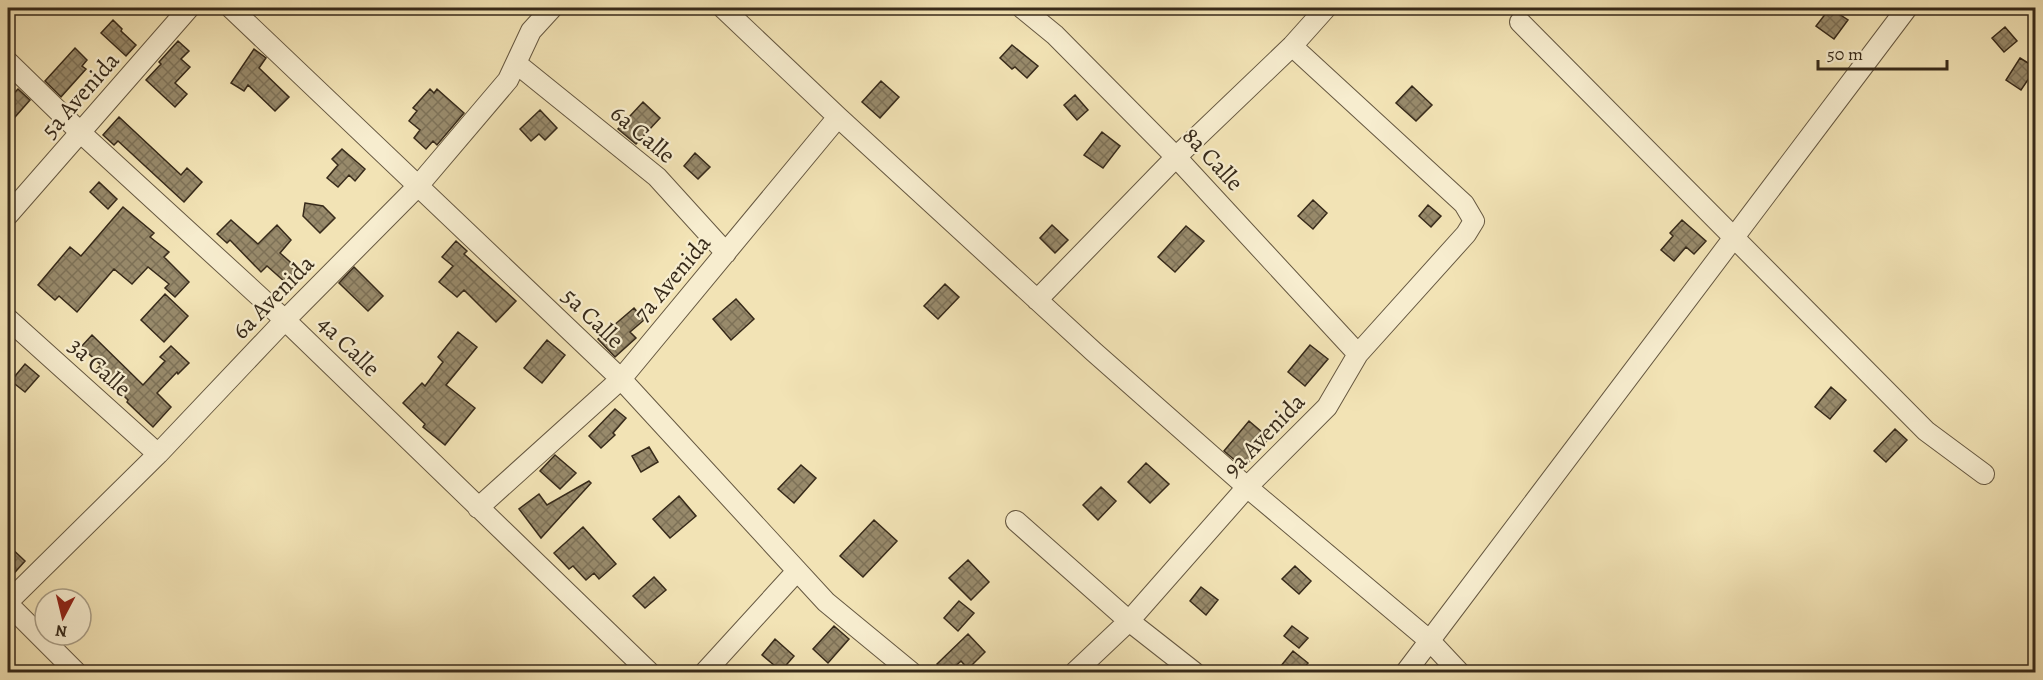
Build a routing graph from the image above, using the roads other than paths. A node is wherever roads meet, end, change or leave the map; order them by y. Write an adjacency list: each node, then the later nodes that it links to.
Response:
1 (189, 8): 13 (street, 5a Avenida)
2 (231, 8): 15 (street, 5a Calle)
3 (552, 8): 11 (street, 6a Avenida)
4 (723, 8): 12 (street)
5 (1022, 8): 14 (street, 8a Calle)
6 (1326, 8): 9 (street)
7 (1907, 8): 17 (street)
8 (1520, 22): 17 (street)
9 (1292, 46): 14 (street); 22 (street, 9a Avenida)
10 (8, 62): 13 (street, 4a Calle)
11 (517, 64): 15 (street, 6a Avenida); 18 (street, 6a Calle)
12 (838, 117): 18 (street, 7a Avenida); 19 (street)
13 (81, 133): 16 (street, 5a Avenida); 21 (street, 4a Calle)
14 (1176, 157): 19 (street); 22 (street, 8a Calle)
15 (418, 186): 21 (street, 6a Avenida); 23 (street, 5a Calle)
16 (8, 215)
17 (1732, 237): 25 (street); 32 (street)
18 (726, 253): 23 (street, 7a Avenida)
19 (1037, 300): 26 (street)
20 (8, 319): 24 (street, 3a Calle)
21 (285, 320): 24 (street, 6a Avenida); 27 (street, 4a Calle)
22 (1358, 354): 26 (street, 9a Avenida)
23 (621, 380): 27 (street, 7a Avenida); 29 (street, 5a Calle)
24 (158, 454): 30 (street, 6a Avenida)
25 (1984, 474)
26 (1247, 487): 31 (street, 9a Avenida); 32 (street)
27 (478, 508): 34 (street, 4a Calle)
28 (1016, 521): 31 (street)
29 (797, 571): 35 (street); 36 (street, 5a Calle)
30 (8, 603): 33 (street)
31 (1129, 621): 37 (street, 9a Avenida); 38 (street)
32 (1430, 641): 39 (street); 40 (street)
33 (76, 672)
34 (649, 672)
35 (705, 672)
36 (911, 672)
37 (1075, 672)
38 (1194, 672)
39 (1406, 672)
40 (1459, 672)

